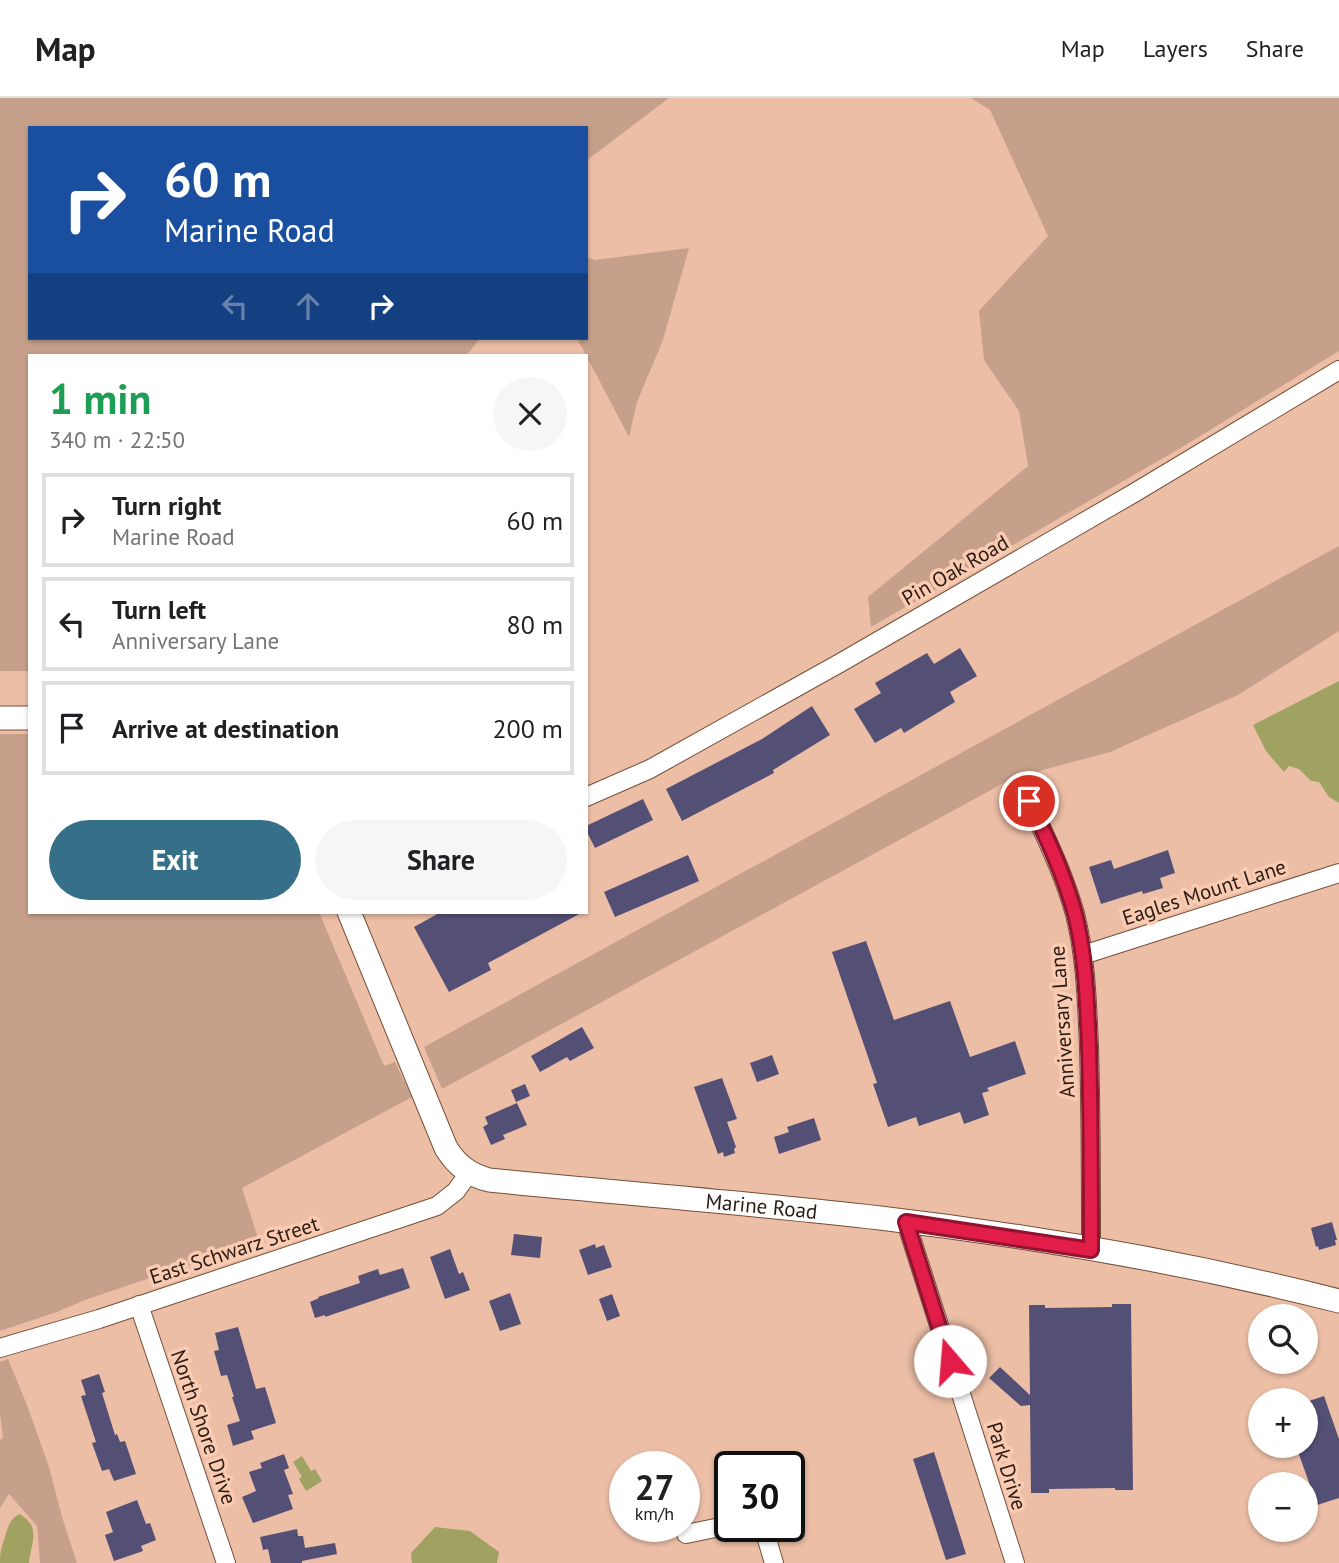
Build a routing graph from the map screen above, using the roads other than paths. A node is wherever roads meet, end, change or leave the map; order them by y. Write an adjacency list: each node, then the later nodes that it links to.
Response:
1 (1339, 370): 4 (street, Pin Oak Road)
2 (0, 718): 3 (main road)
3 (28, 718)
4 (588, 796)
5 (1029, 801): 8 (street, Anniversary Lane)
6 (1339, 873): 8 (street, Eagles Mount Lane)
7 (350, 914): 9 (main road)
8 (1083, 955): 11 (street, Anniversary Lane)
9 (469, 1173): 10 (main road, Marine Road); 13 (street, East Schwarz Street)
10 (906, 1222): 11 (main road, Marine Road); 18 (street, Park Drive)
11 (1091, 1250): 12 (main road, Marine Road)
12 (1339, 1301)
13 (139, 1305): 14 (street, East Schwarz Street); 16 (street, North Shore Drive)
14 (0, 1348)
15 (768, 1542): 17 (street)
16 (226, 1563)
17 (774, 1563)
18 (1015, 1563)

